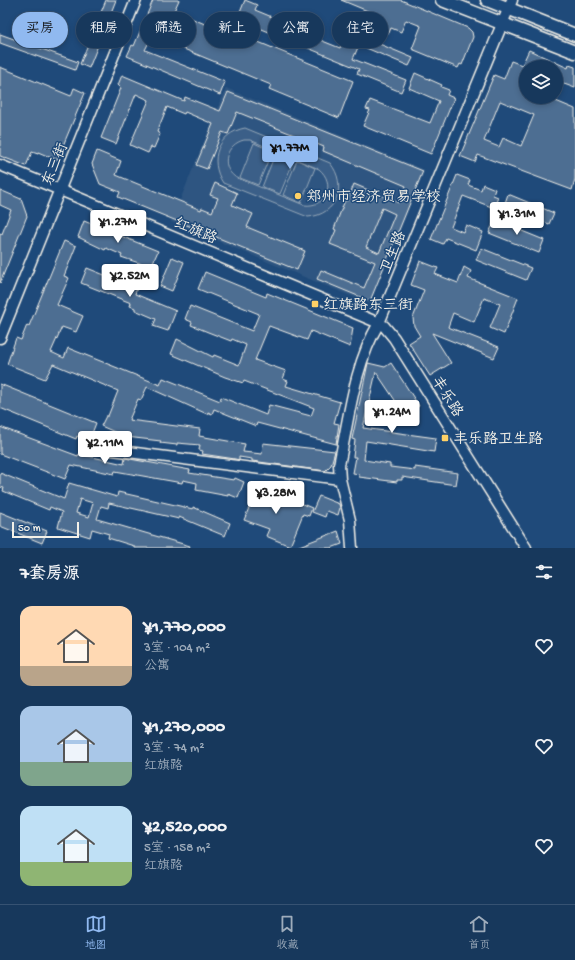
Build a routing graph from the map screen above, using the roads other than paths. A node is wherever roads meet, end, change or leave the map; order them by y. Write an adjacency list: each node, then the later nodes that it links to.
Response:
1 (136, 0): 9 (street, 东三街)
2 (442, 0): 5 (main road)
3 (487, 0): 4 (main road)
4 (511, 4): 5 (street, 卫生路); 6 (main road)
5 (503, 23): 7 (main road); 10 (street, 卫生路)
6 (575, 35)
7 (575, 52)
8 (0, 165): 9 (street, 红旗路)
9 (60, 190): 10 (street, 红旗路); 11 (street, 东三街)
10 (379, 323): 13 (street, 卫生路); 15 (street, 丰乐路)
11 (0, 338)
12 (89, 447): 13 (street)
13 (340, 480): 14 (street, 卫生路)
14 (352, 548)
15 (526, 548)

